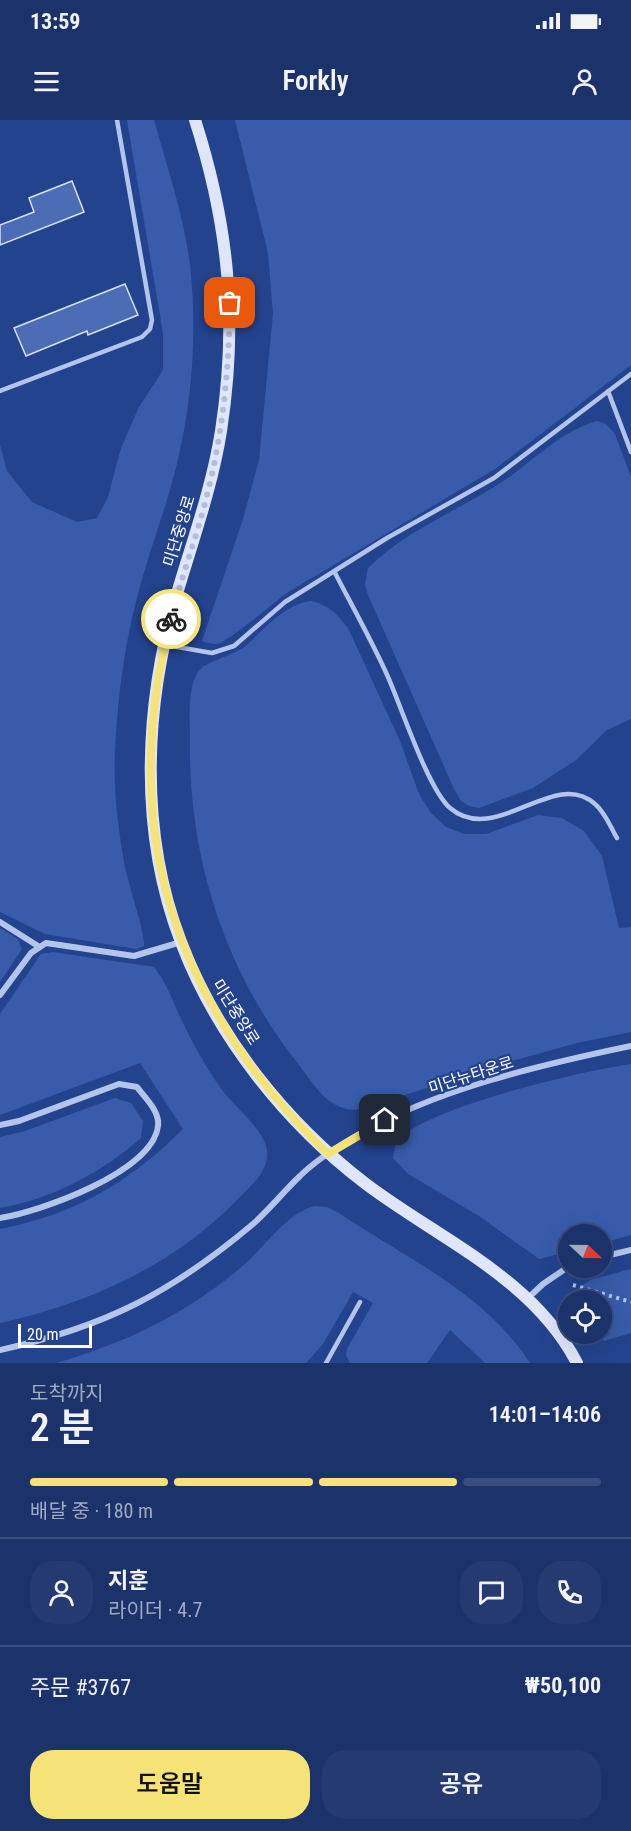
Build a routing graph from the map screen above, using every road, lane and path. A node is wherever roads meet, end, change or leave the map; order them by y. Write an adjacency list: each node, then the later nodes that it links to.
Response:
1 (117, 120): 4 (lane)
2 (195, 120): 8 (street, 미단중앙로)
3 (631, 374): 5 (lane)
4 (0, 391)
5 (608, 391): 6 (lane); 7 (lane)
6 (631, 452)
7 (334, 571): 8 (lane); 9 (lane)
8 (164, 644): 11 (street, 미단중앙로)
9 (617, 838)
10 (0, 922): 12 (street)
11 (181, 942): 12 (street); 16 (street, 미단중앙로)
12 (38, 946): 13 (street)
13 (0, 995)
14 (631, 1046): 16 (street, 미단뉴타운로)
15 (0, 1125): 17 (street)
16 (328, 1154): 22 (street, 미단중앙로); 25 (street)
17 (0, 1218)
18 (631, 1250): 19 (street)
19 (612, 1255)
20 (558, 1274): 22 (street)
21 (573, 1284): 24 (path)
22 (527, 1299): 27 (street, 미단중앙로)
23 (360, 1302): 26 (lane)
24 (631, 1302)
25 (0, 1350)
26 (326, 1363)
27 (577, 1363)

